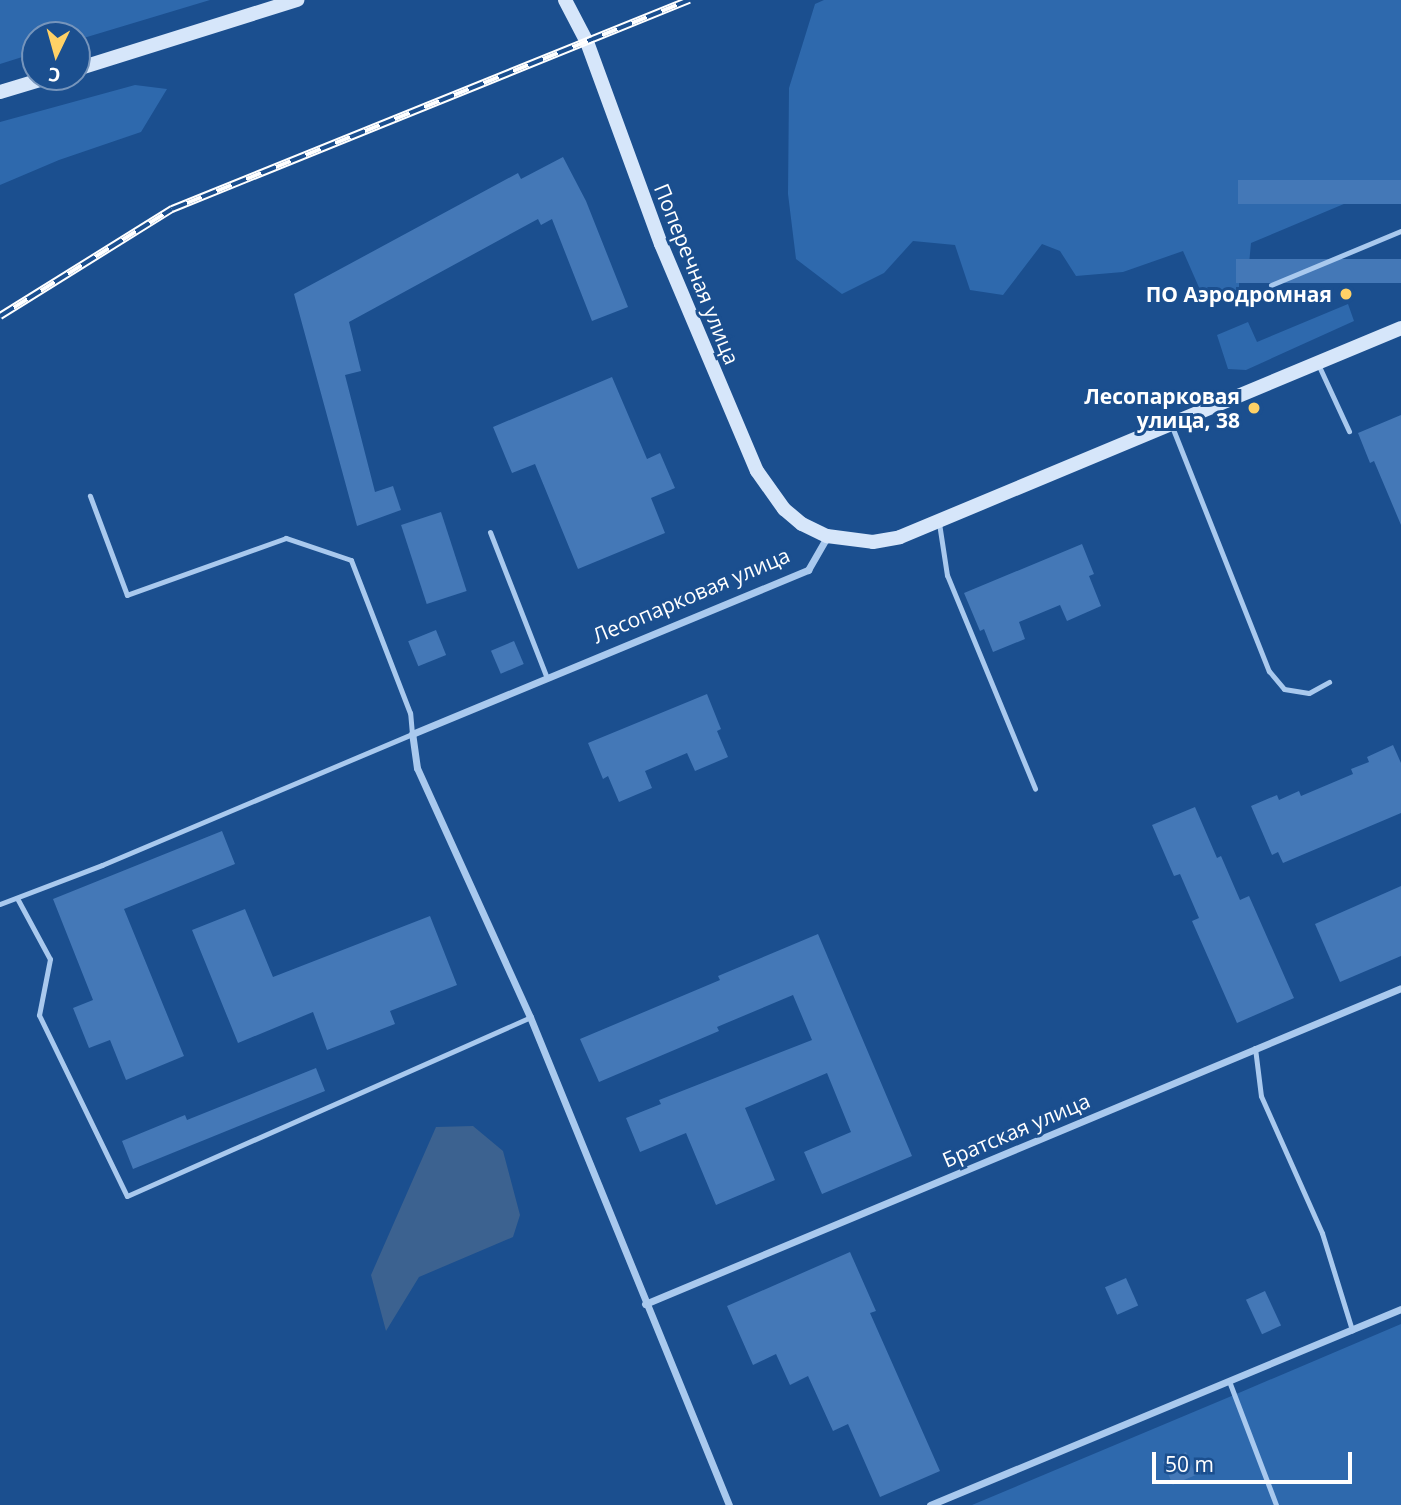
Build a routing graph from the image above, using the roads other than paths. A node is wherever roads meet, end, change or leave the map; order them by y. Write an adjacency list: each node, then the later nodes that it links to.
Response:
1 (297, 0): 3 (street)
2 (565, 0): 15 (street, Поперечная улица)
3 (91, 65)
4 (21, 86): 5 (street)
5 (0, 92)
6 (1401, 231): 7 (lane)
7 (1272, 285)
8 (1401, 328): 9 (street)
9 (1318, 363): 10 (street); 11 (lane)
10 (1171, 424): 13 (street); 17 (lane)
11 (1349, 430)
12 (90, 496): 18 (lane)
13 (939, 522): 15 (street); 19 (lane)
14 (490, 532): 16 (lane)
15 (827, 536): 16 (street, Лесопарковая улица)
16 (547, 678): 18 (street, Лесопарковая улица)
17 (1329, 682)
18 (412, 734): 20 (lane); 23 (street)
19 (1035, 789)
20 (17, 898): 21 (lane); 23 (lane)
21 (0, 905)
22 (1401, 988): 24 (street, Братская улица)
23 (530, 1017): 25 (street)
24 (1255, 1048): 25 (street, Братская улица); 27 (lane)
25 (645, 1304): 29 (street)
26 (1401, 1309): 27 (street)
27 (1352, 1329): 28 (street)
28 (1229, 1381): 30 (street); 31 (lane)
29 (729, 1505)
30 (930, 1505)
31 (1276, 1505)

